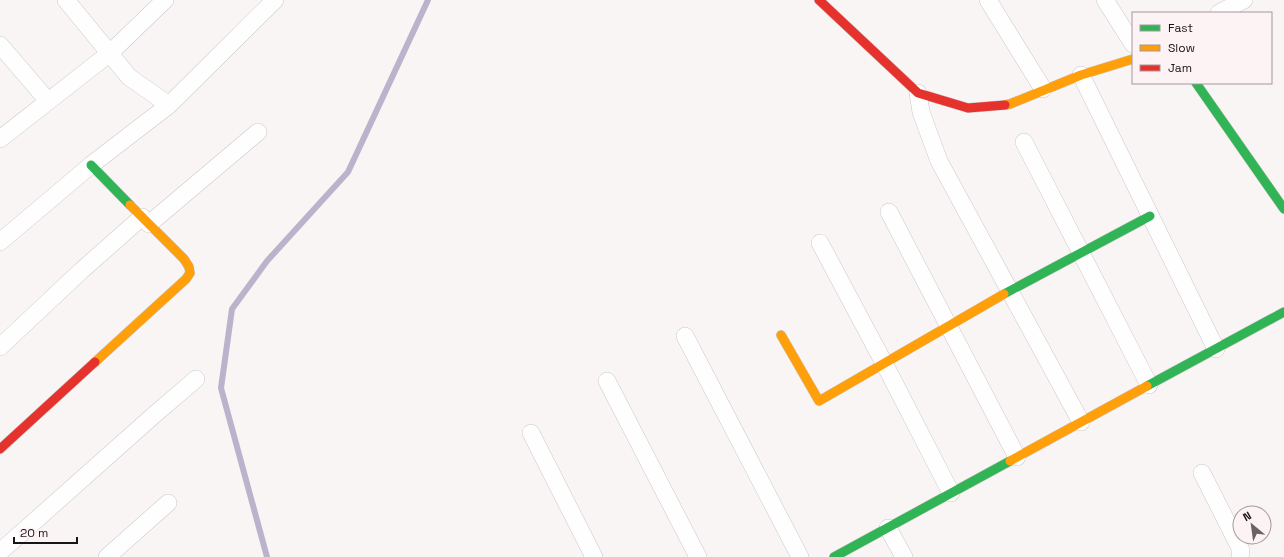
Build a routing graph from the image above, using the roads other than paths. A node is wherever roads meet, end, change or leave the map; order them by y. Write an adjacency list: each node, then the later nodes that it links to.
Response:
1 (66, 0): 11 (street)
2 (165, 0): 11 (street)
3 (275, 0): 18 (street)
4 (819, 0): 16 (street)
5 (988, 0): 15 (street)
6 (1105, 0): 9 (street)
7 (1244, 0): 8 (street)
8 (1222, 7)
9 (1132, 42)
10 (0, 45): 17 (street)
11 (110, 53): 17 (street); 18 (street)
12 (1132, 59): 13 (street)
13 (1081, 75): 15 (street); 25 (street)
14 (1197, 84): 23 (street)
15 (1043, 89): 16 (street)
16 (918, 93): 30 (street)
17 (48, 101): 20 (street)
18 (169, 105): 22 (street)
19 (258, 132): 26 (street)
20 (0, 139)
21 (1024, 142): 29 (street)
22 (91, 165): 26 (street); 27 (street)
23 (1284, 209)
24 (888, 212): 32 (street)
25 (1150, 216): 29 (street); 36 (street)
26 (145, 220): 35 (street); 43 (street)
27 (0, 242)
28 (820, 243): 37 (street)
29 (1081, 253): 30 (street); 40 (street)
30 (1010, 291): 32 (street); 41 (street)
31 (1284, 312): 36 (street)
32 (950, 326): 37 (street); 44 (street)
33 (781, 335): 37 (street)
34 (686, 336): 53 (street)
35 (0, 347)
36 (1216, 349): 40 (street)
37 (884, 363): 46 (street)
38 (196, 379): 49 (street)
39 (607, 381): 52 (street)
40 (1149, 385): 41 (street)
41 (1081, 422): 44 (street)
42 (531, 433): 51 (street)
43 (0, 449)
44 (1017, 457): 46 (street)
45 (1202, 473): 56 (street)
46 (951, 493): 48 (street)
47 (168, 503): 50 (street)
48 (888, 528): 54 (street); 55 (street)
49 (0, 552)
50 (106, 557)
51 (594, 557)
52 (698, 557)
53 (800, 557)
54 (834, 557)
55 (904, 557)
56 (1240, 557)

